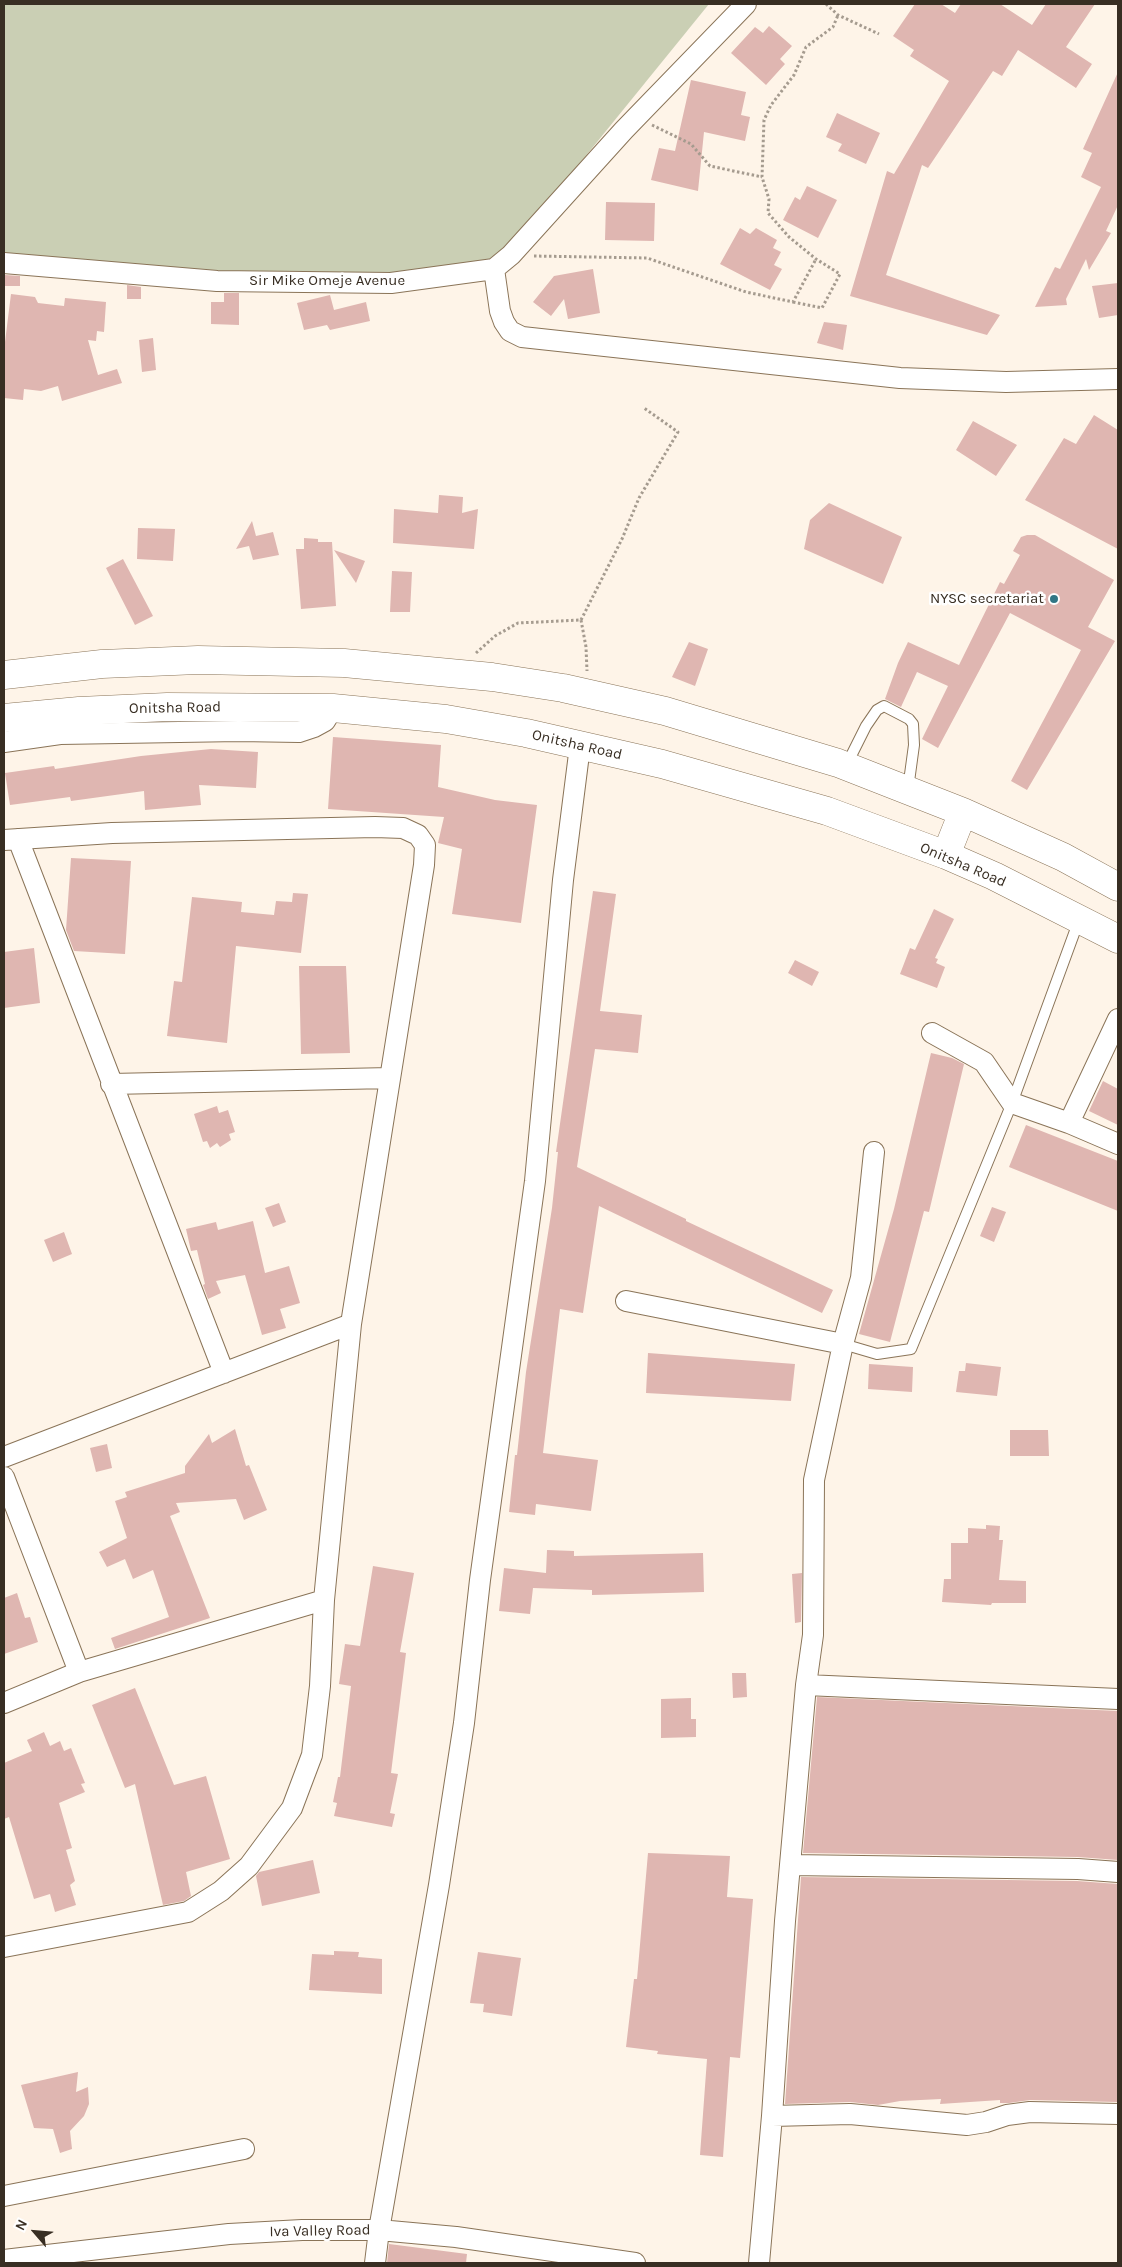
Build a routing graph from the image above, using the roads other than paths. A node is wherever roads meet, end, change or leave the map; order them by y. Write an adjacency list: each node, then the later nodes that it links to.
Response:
1 (746, 4): 3 (street)
2 (4, 263): 3 (street, Sir Mike Omeje Avenue)
3 (494, 269): 4 (street)
4 (1118, 380)
5 (4, 675): 10 (main road)
6 (333, 708): 7 (main road, Onitsha Road); 8 (street); 9 (main road, Onitsha Road)
7 (4, 718)
8 (4, 742)
9 (580, 746): 14 (main road, Onitsha Road); 44 (street)
10 (846, 766): 11 (main road); 11 (lane)
11 (908, 790): 12 (main road)
12 (963, 812): 14 (main road); 15 (main road)
13 (11, 839): 20 (street); 21 (street)
14 (946, 855): 16 (main road, Onitsha Road)
15 (1117, 885)
16 (1080, 919): 17 (main road, Onitsha Road); 22 (lane)
17 (1118, 939)
18 (1118, 1019): 23 (street)
19 (932, 1033): 22 (street)
20 (390, 1078): 21 (street); 27 (street)
21 (111, 1084): 29 (street)
22 (1012, 1103): 23 (street); 28 (lane)
23 (1069, 1123): 24 (street)
24 (1118, 1144)
25 (874, 1152): 28 (street)
26 (626, 1301): 28 (street)
27 (351, 1324): 29 (street); 32 (street)
28 (842, 1344): 34 (street)
29 (224, 1373): 30 (street)
30 (4, 1456)
31 (4, 1477): 33 (street)
32 (324, 1600): 33 (street); 39 (street)
33 (79, 1672): 36 (street)
34 (806, 1685): 35 (street); 37 (street)
35 (1118, 1699)
36 (4, 1703)
37 (790, 1865): 38 (street); 41 (street)
38 (1118, 1872)
39 (4, 1947)
40 (1118, 2114): 41 (street)
41 (772, 2116): 48 (street)
42 (244, 2149): 43 (street)
43 (4, 2196)
44 (379, 2230): 45 (street, Iva Valley Road); 46 (street); 47 (street, Iva Valley Road)
45 (4, 2260)
46 (375, 2263)
47 (635, 2263)
48 (759, 2263)

